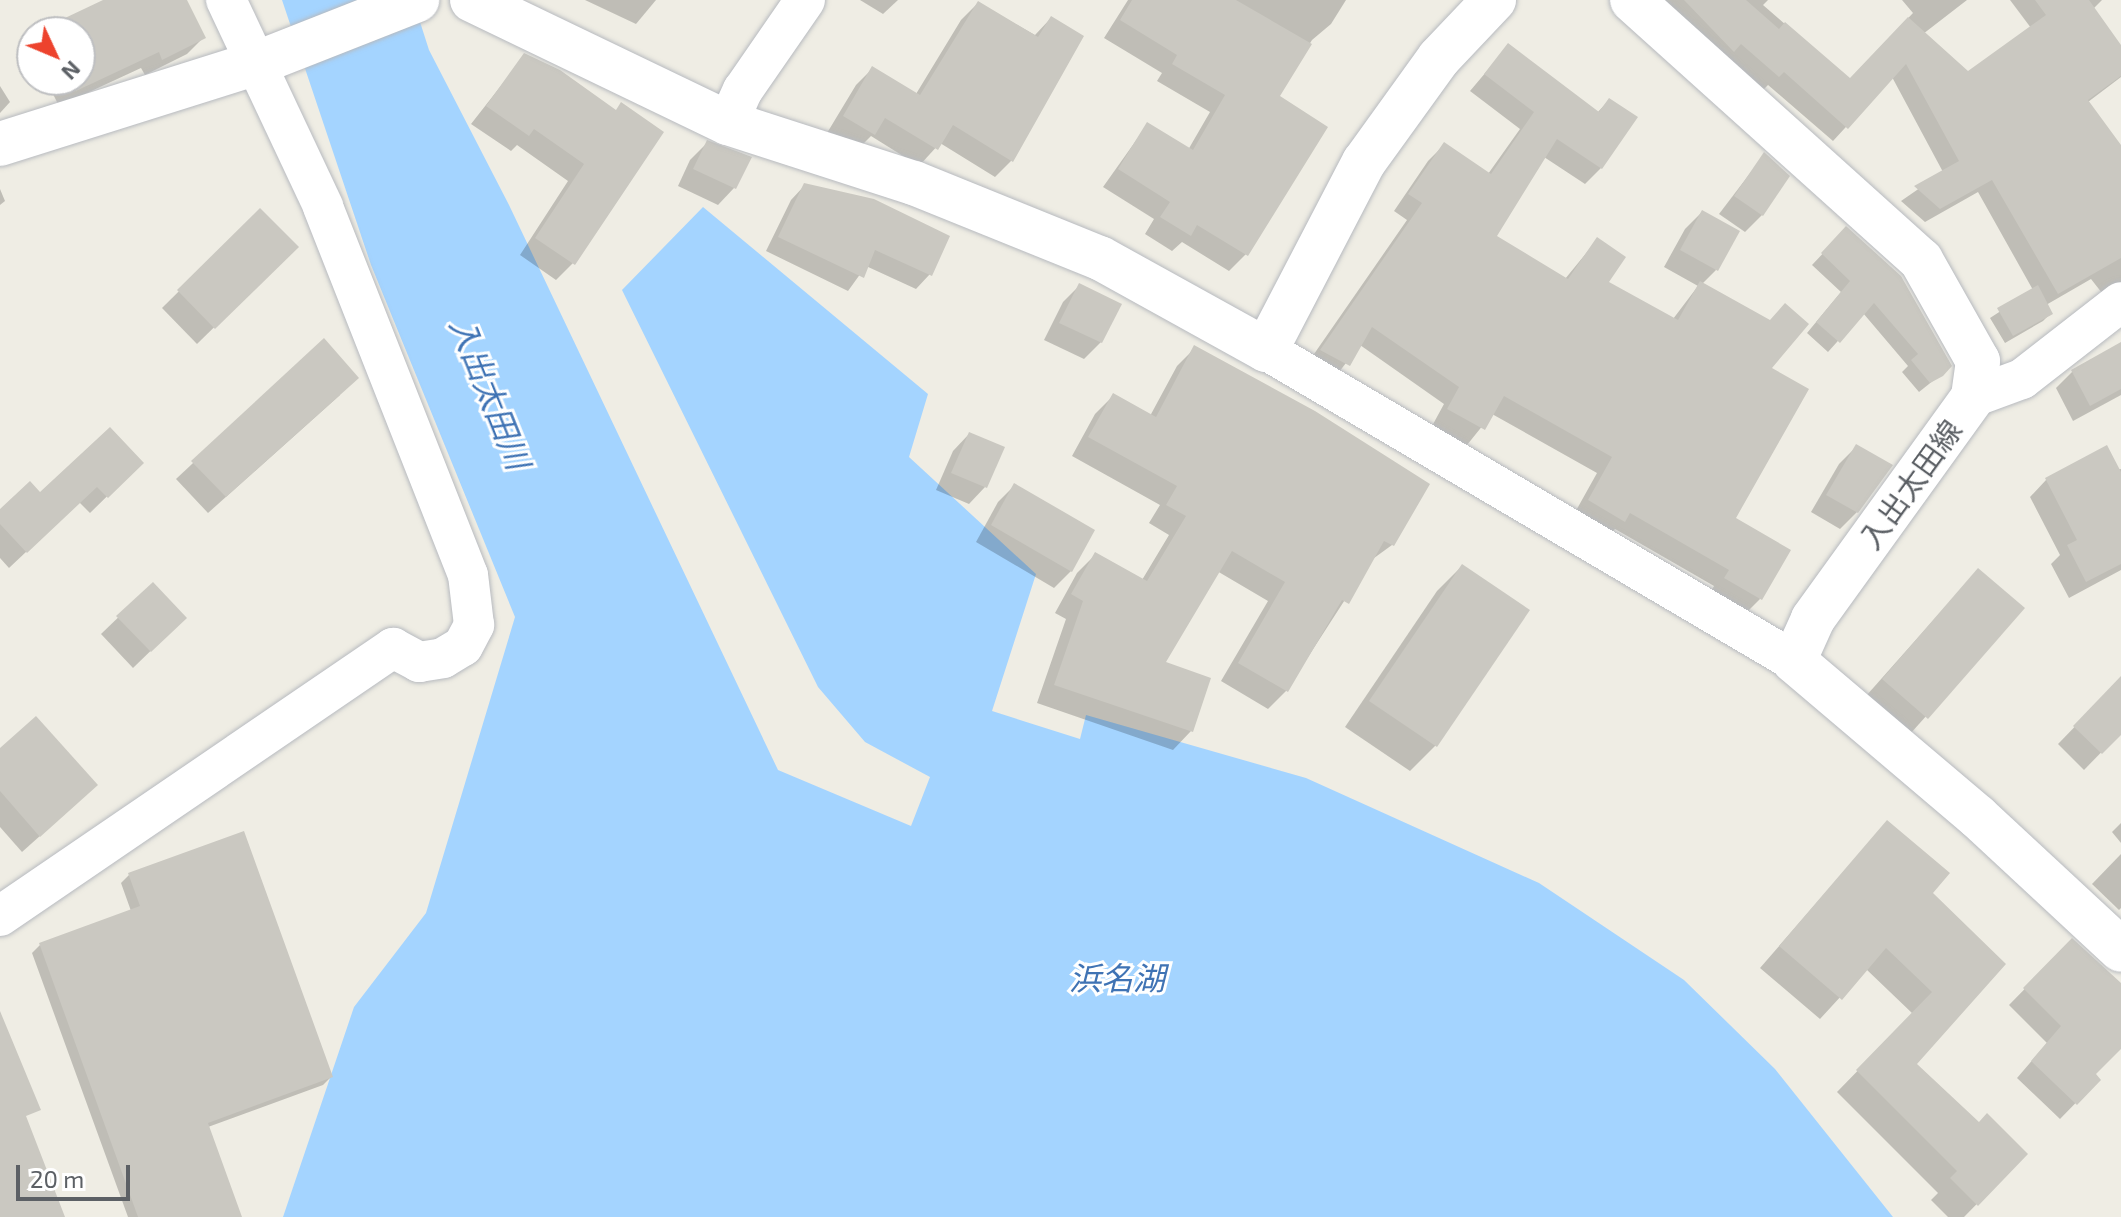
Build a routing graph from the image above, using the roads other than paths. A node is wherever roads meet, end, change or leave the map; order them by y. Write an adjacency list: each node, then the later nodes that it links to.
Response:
1 (226, 0): 7 (street)
2 (417, 0): 7 (street)
3 (472, 0): 8 (street)
4 (805, 0): 8 (street)
5 (1494, 0): 11 (street)
6 (1632, 0): 12 (street, 入出太田線)
7 (260, 62): 9 (street); 14 (street)
8 (728, 123): 11 (street)
9 (0, 144)
10 (2121, 302): 12 (street)
11 (1266, 350): 13 (street)
12 (1973, 397): 13 (street, 入出太田線)
13 (1794, 661): 15 (street)
14 (0, 916)
15 (2121, 950)

